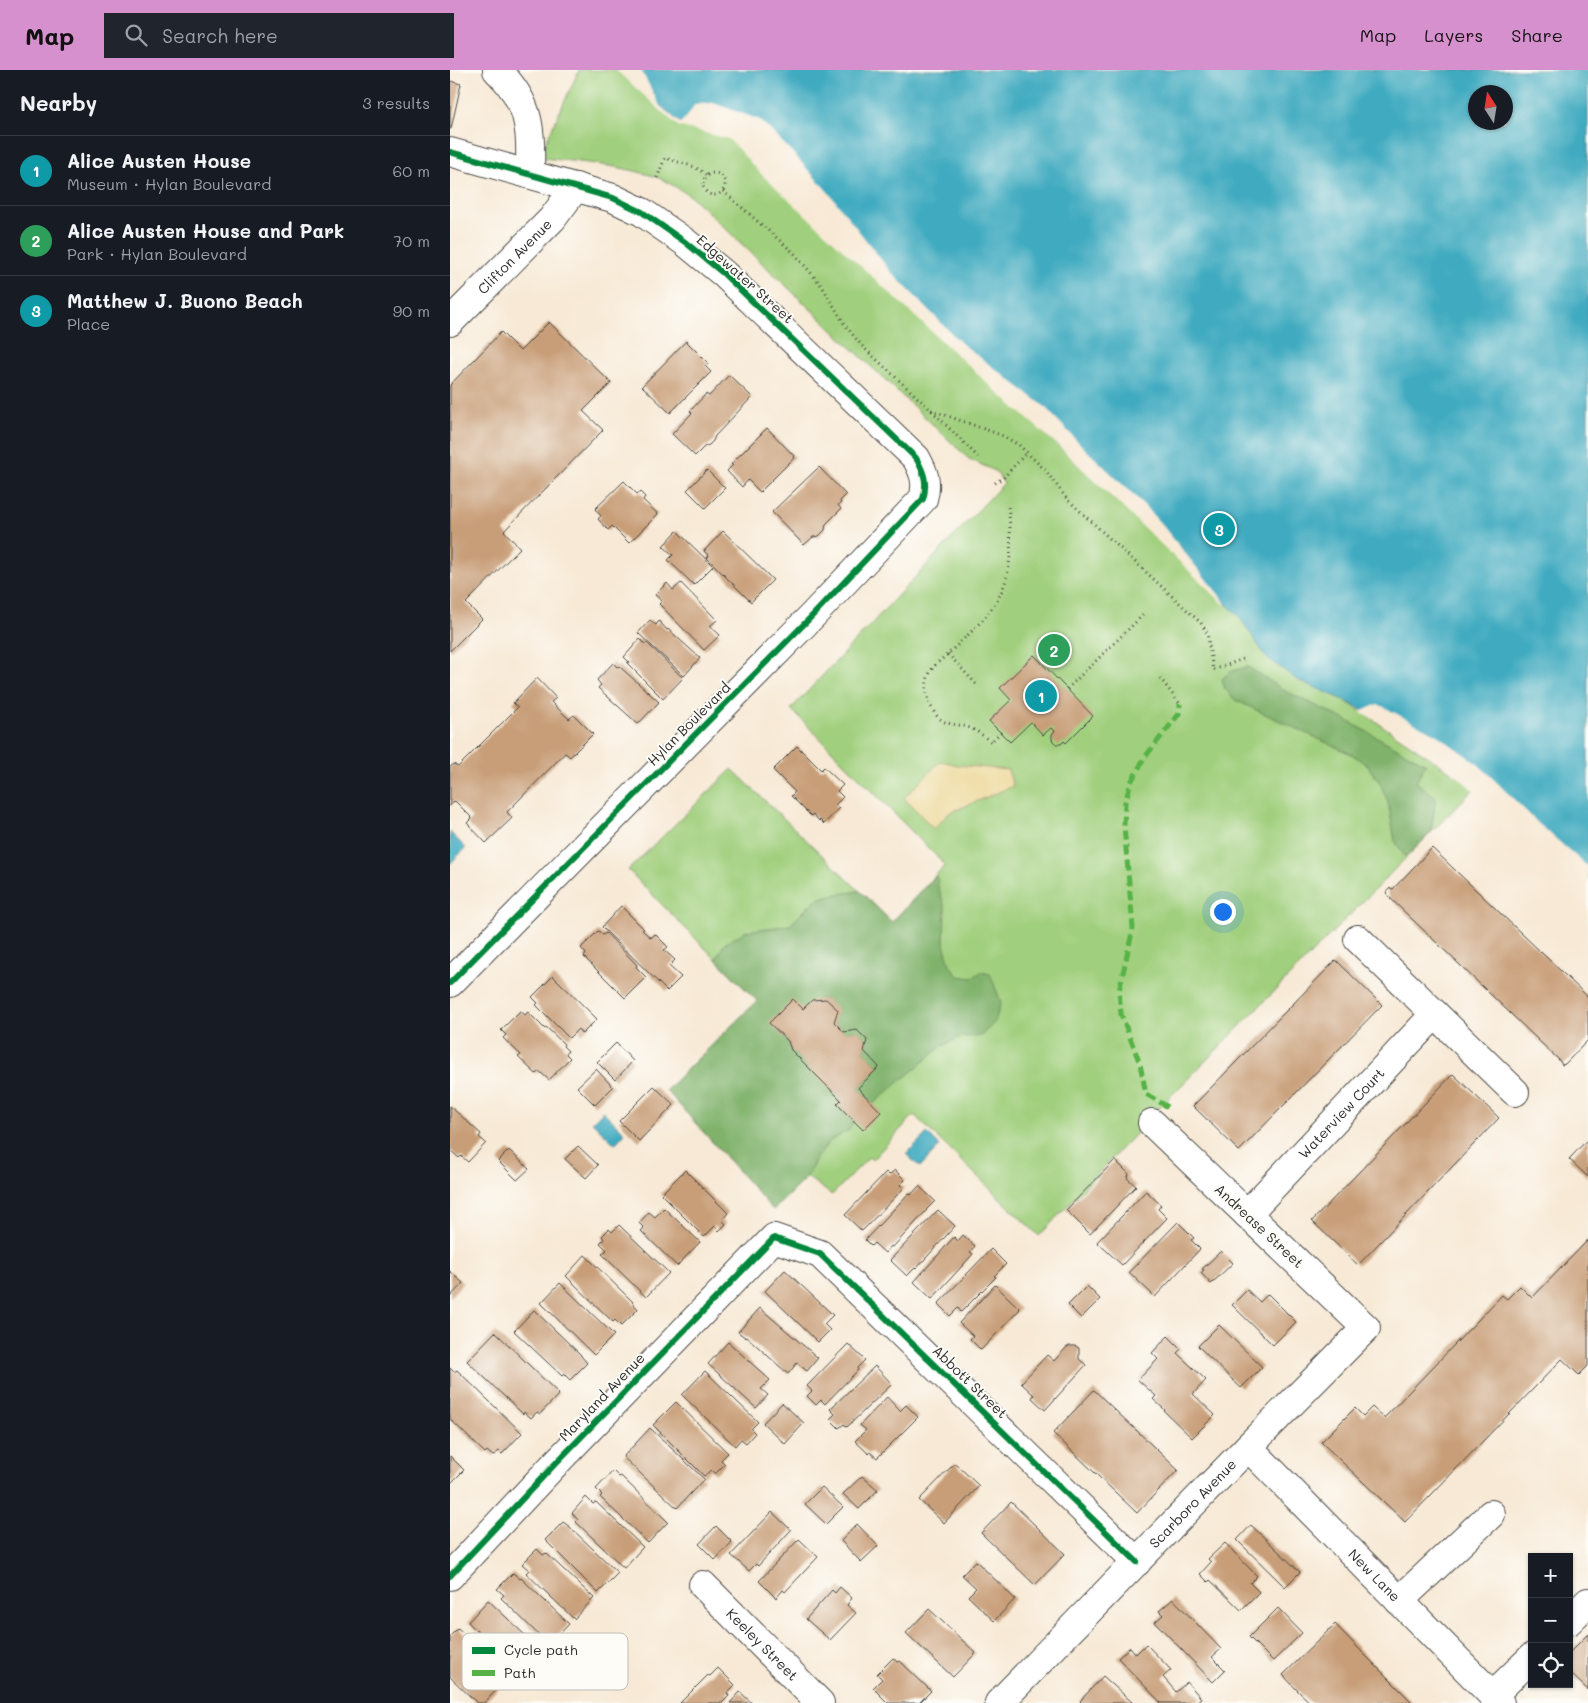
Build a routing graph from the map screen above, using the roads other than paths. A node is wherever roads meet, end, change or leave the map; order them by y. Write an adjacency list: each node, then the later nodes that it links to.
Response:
1 (497, 70): 3 (street)
2 (450, 152): 3 (street, Edgewater Street)
3 (530, 174): 4 (street, Edgewater Street)
4 (576, 187): 5 (street, Clifton Avenue); 6 (street, Edgewater Street)
5 (450, 322)
6 (924, 473): 8 (street, Hylan Boulevard)
7 (1358, 939): 9 (street)
8 (450, 983)
9 (1435, 1014): 10 (street); 12 (street, Waterview Court)
10 (1515, 1092)
11 (1152, 1123): 12 (street, Andrease Street)
12 (1247, 1214): 14 (street, Andrease Street)
13 (774, 1238): 17 (street, Abbott Street); 18 (street, Maryland Avenue)
14 (1366, 1328): 15 (street, Scarboro Avenue)
15 (1248, 1447): 17 (street, Scarboro Avenue); 20 (street, New Lane)
16 (1491, 1514): 20 (street)
17 (1137, 1562): 26 (street, Scarboro Avenue)
18 (450, 1576)
19 (703, 1585): 25 (street, Keeley Street)
20 (1399, 1601): 24 (street, New Lane)
21 (1588, 1602): 22 (street)
22 (1573, 1617)
23 (1528, 1662): 24 (street)
24 (1496, 1699)
25 (820, 1703)
26 (1000, 1703)

